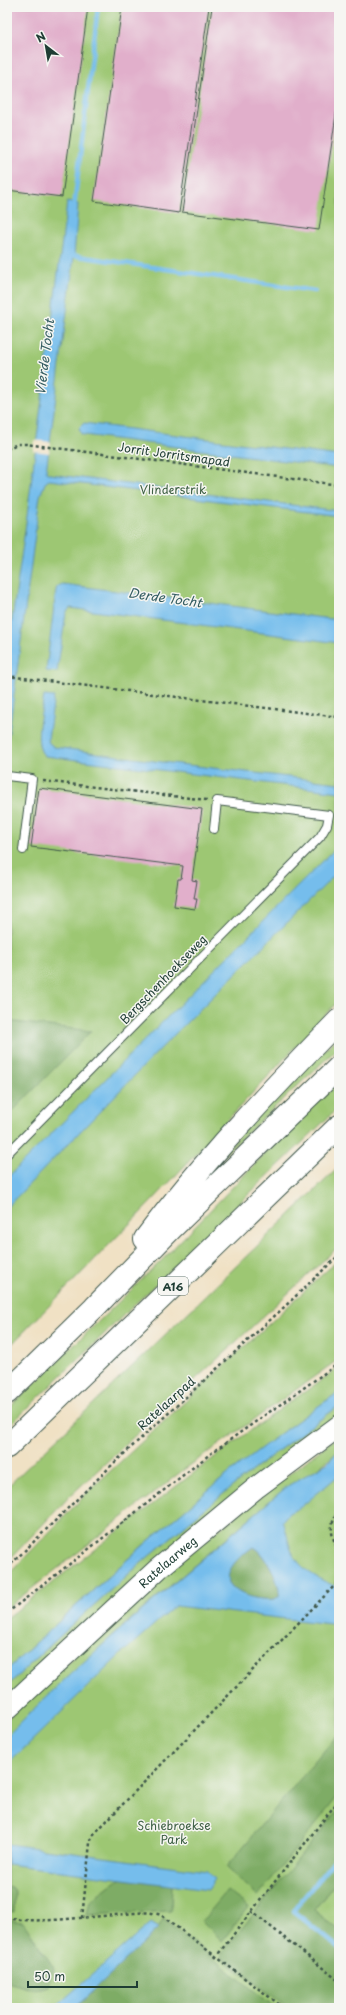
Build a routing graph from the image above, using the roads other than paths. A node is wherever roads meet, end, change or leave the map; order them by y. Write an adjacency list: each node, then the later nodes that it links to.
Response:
1 (8, 776): 3 (lane)
2 (214, 829): 7 (lane, Bergschenhoekseweg)
3 (23, 850)
4 (339, 1020): 8 (highway)
5 (339, 1067): 8 (highway)
6 (339, 1126): 11 (highway, A16)
7 (7, 1154)
8 (94, 1308): 9 (highway)
9 (7, 1393)
10 (339, 1426): 12 (street, Ratelaarweg)
11 (7, 1447)
12 (7, 1709)

